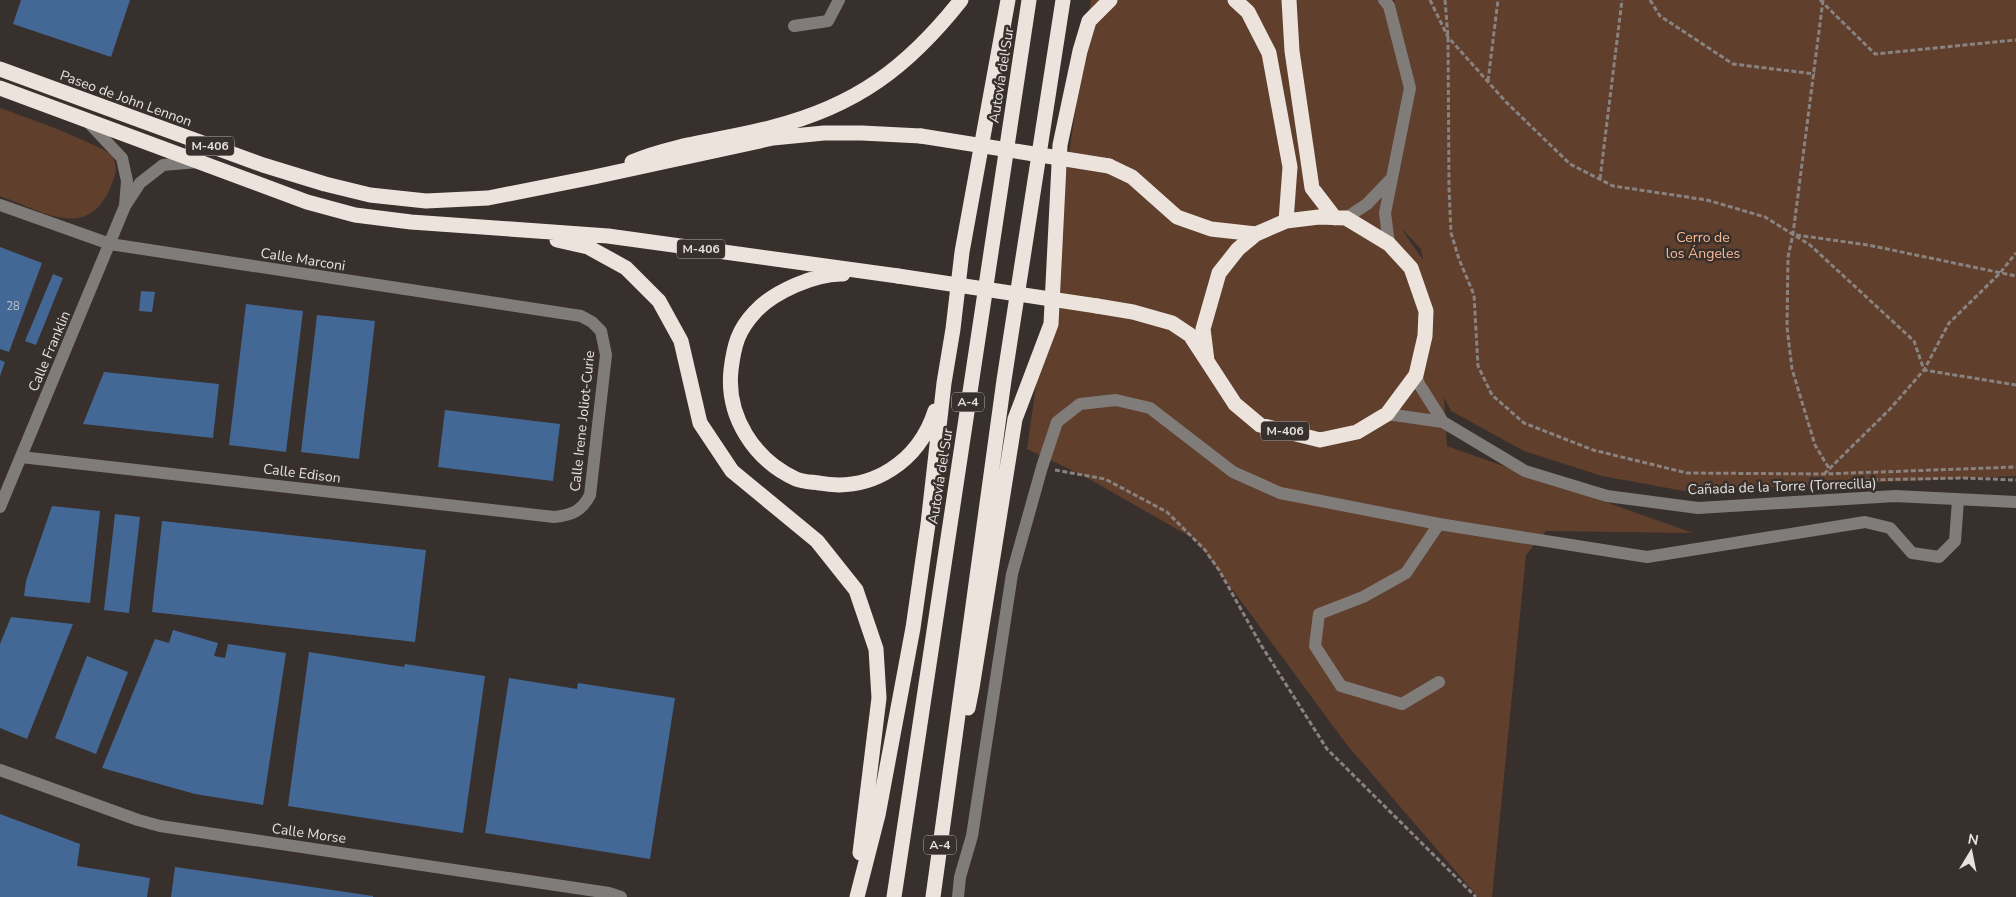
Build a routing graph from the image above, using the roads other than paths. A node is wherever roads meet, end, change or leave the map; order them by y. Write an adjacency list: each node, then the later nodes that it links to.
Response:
1 (838, 0): 10 (street)
2 (961, 0): 15 (highway)
3 (1008, 0): 29 (highway)
4 (1029, 0): 43 (highway, Autovía del Sur / A-4)
5 (1063, 0): 40 (highway, A-4)
6 (1110, 0): 40 (highway)
7 (1235, 0): 20 (highway)
8 (1288, 0): 19 (highway)
9 (1384, 0): 16 (street)
10 (794, 26)
11 (0, 69): 15 (highway, Paseo de John Lennon / M-406)
12 (0, 88): 13 (highway, M-406)
13 (85, 118): 14 (highway, M-406); 18 (street)
14 (200, 162): 18 (street); 21 (highway, M-406)
15 (594, 177): 22 (highway, M-406, bridge)
16 (1390, 180): 19 (street); 24 (street)
17 (0, 205): 23 (street, Calle Marconi)
18 (125, 206): 23 (street, Calle Franklin)
19 (1341, 218): 20 (highway, M-406); 24 (highway, M-406)
20 (1286, 221): 22 (highway, M-406)
21 (504, 228): 25 (highway, M-406); 42 (highway)
22 (1256, 234): 27 (highway, M-406)
23 (110, 244): 26 (street, Calle Marconi); 32 (street, Calle Franklin)
24 (1389, 244): 28 (highway, M-406)
25 (898, 276): 27 (highway, M-406, bridge); 29 (highway)
26 (601, 331): 36 (street, Calle Irene Joliot-Curie)
27 (1207, 361): 30 (highway, M-406)
28 (1416, 375): 30 (highway, M-406); 31 (street)
29 (944, 383): 42 (highway)
30 (1387, 414): 31 (street, Cañada de la Torre (Torrecilla))
31 (1443, 422): 34 (street, Cañada de la Torre (Torrecilla))
32 (21, 457): 33 (street, Calle Franklin); 36 (street, Calle Edison)
33 (1, 500)
34 (1958, 500): 35 (street, Cañada de la Torre (Torrecilla)); 37 (street)
35 (2016, 502)
36 (579, 511)
37 (1439, 524): 38 (street); 45 (street)
38 (1439, 682)
39 (0, 770): 41 (street, Calle Morse)
40 (948, 793): 44 (highway, A-4)
41 (621, 897)
42 (856, 897)
43 (894, 897)
44 (932, 897)
45 (958, 897)

